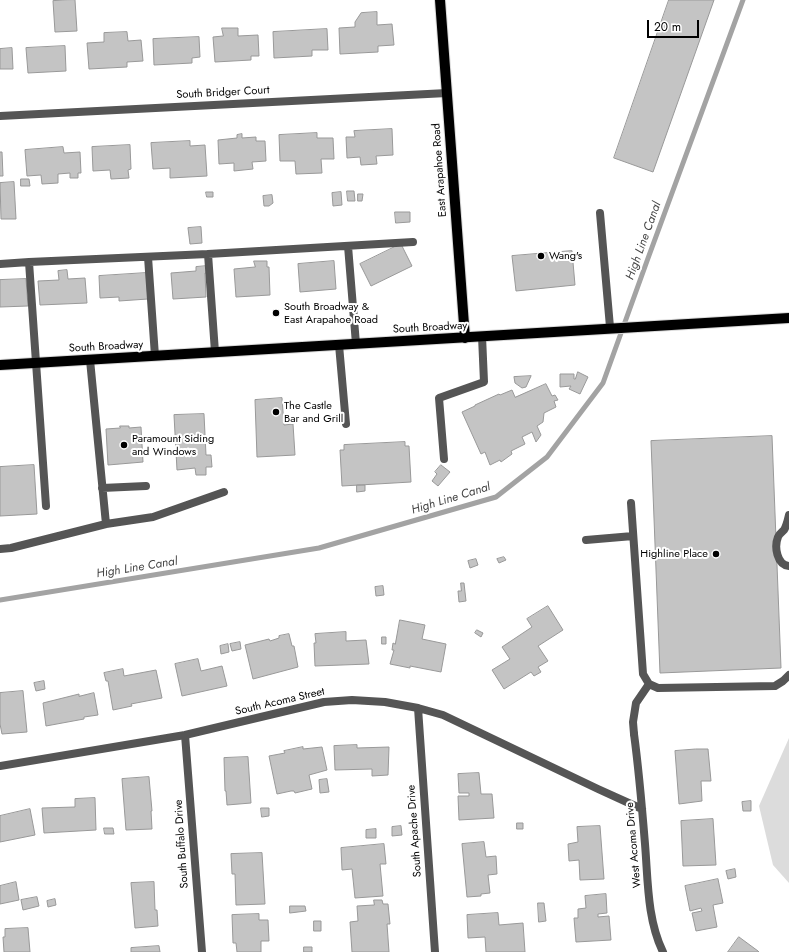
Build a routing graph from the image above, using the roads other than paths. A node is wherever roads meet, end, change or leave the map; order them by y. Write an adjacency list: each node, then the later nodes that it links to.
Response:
1 (440, 0): 2 (main road, East Arapahoe Road)
2 (447, 93): 3 (street, South Bridger Court); 14 (main road, East Arapahoe Road)
3 (0, 116)
4 (600, 213): 12 (street)
5 (413, 242): 6 (street)
6 (348, 246): 7 (street); 15 (street)
7 (208, 254): 8 (street); 17 (street)
8 (148, 257): 9 (street); 18 (street)
9 (29, 262): 10 (street); 20 (street)
10 (0, 264)
11 (789, 318): 12 (main road, South Broadway)
12 (610, 327): 13 (main road, South Broadway)
13 (482, 336): 14 (main road, South Broadway); 23 (street)
14 (465, 338): 15 (main road, South Broadway)
15 (356, 344): 16 (main road, South Broadway)
16 (339, 345): 17 (main road, South Broadway); 22 (street)
17 (215, 352): 18 (main road, South Broadway)
18 (155, 356): 19 (main road, South Broadway)
19 (90, 360): 20 (main road, South Broadway); 25 (street)
20 (36, 363): 21 (main road, South Broadway); 28 (street)
21 (0, 365)
22 (346, 424)
23 (444, 459)
24 (146, 486): 25 (street)
25 (102, 488): 30 (street)
26 (224, 492): 30 (street)
27 (631, 503): 32 (street)
28 (46, 506)
29 (789, 515): 31 (street)
30 (106, 524): 34 (street)
31 (787, 528): 35 (street)
32 (633, 536): 33 (street); 37 (street)
33 (586, 540)
34 (0, 549)
35 (789, 566)
36 (789, 675): 37 (street)
37 (649, 684): 41 (street, West Acoma Drive)
38 (418, 708): 39 (street, South Acoma Street); 41 (street, South Acoma Street); 43 (street, South Apache Drive)
39 (185, 735): 40 (street, South Acoma Street); 42 (street, South Buffalo Drive)
40 (0, 766)
41 (642, 808): 44 (street, West Acoma Drive)
42 (202, 952)
43 (435, 952)
44 (663, 952)

